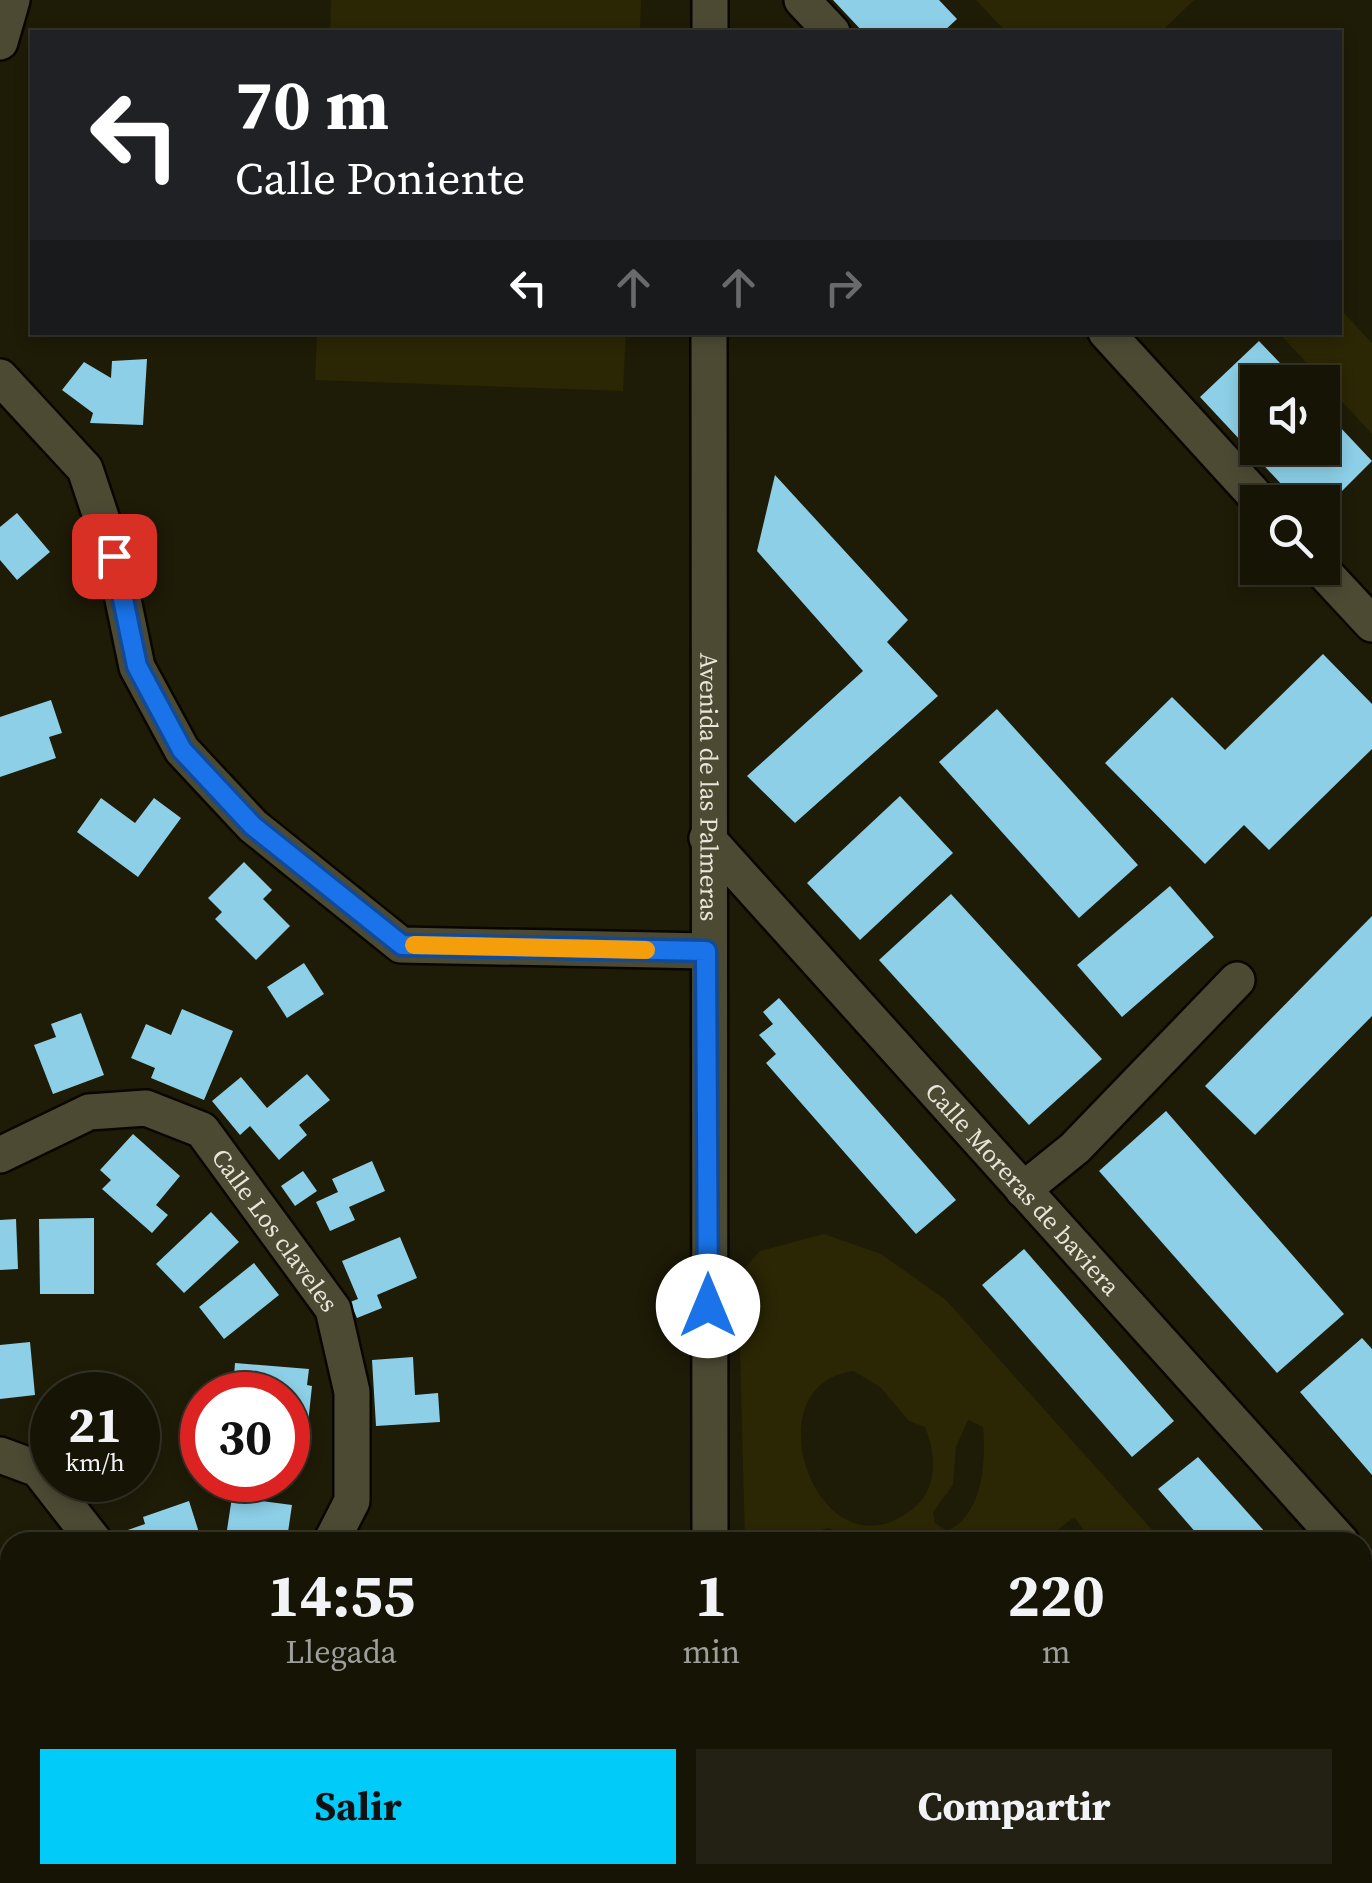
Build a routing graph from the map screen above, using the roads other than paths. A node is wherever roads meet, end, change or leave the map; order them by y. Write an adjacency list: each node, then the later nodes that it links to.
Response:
1 (12, 0): 6 (street)
2 (710, 0): 4 (street)
3 (802, 0): 5 (street)
4 (710, 30)
5 (830, 30)
6 (0, 42)
7 (709, 335): 13 (street, Avenida de las Palmeras)
8 (1109, 335): 10 (street)
9 (0, 376): 14 (street)
10 (1246, 485)
11 (1336, 585): 12 (street)
12 (1372, 624)
13 (707, 838): 14 (street, Avenida de las Palmeras); 17 (street, Calle Moreras de baviera)
14 (706, 951): 21 (street, Avenida de las Palmeras)
15 (1237, 980): 17 (street)
16 (0, 1155): 20 (street, Calle Los claveles)
17 (1023, 1190): 22 (street, Calle Moreras de baviera)
18 (0, 1456): 19 (street)
19 (88, 1532)
20 (335, 1532)
21 (710, 1532)
22 (1332, 1532)

